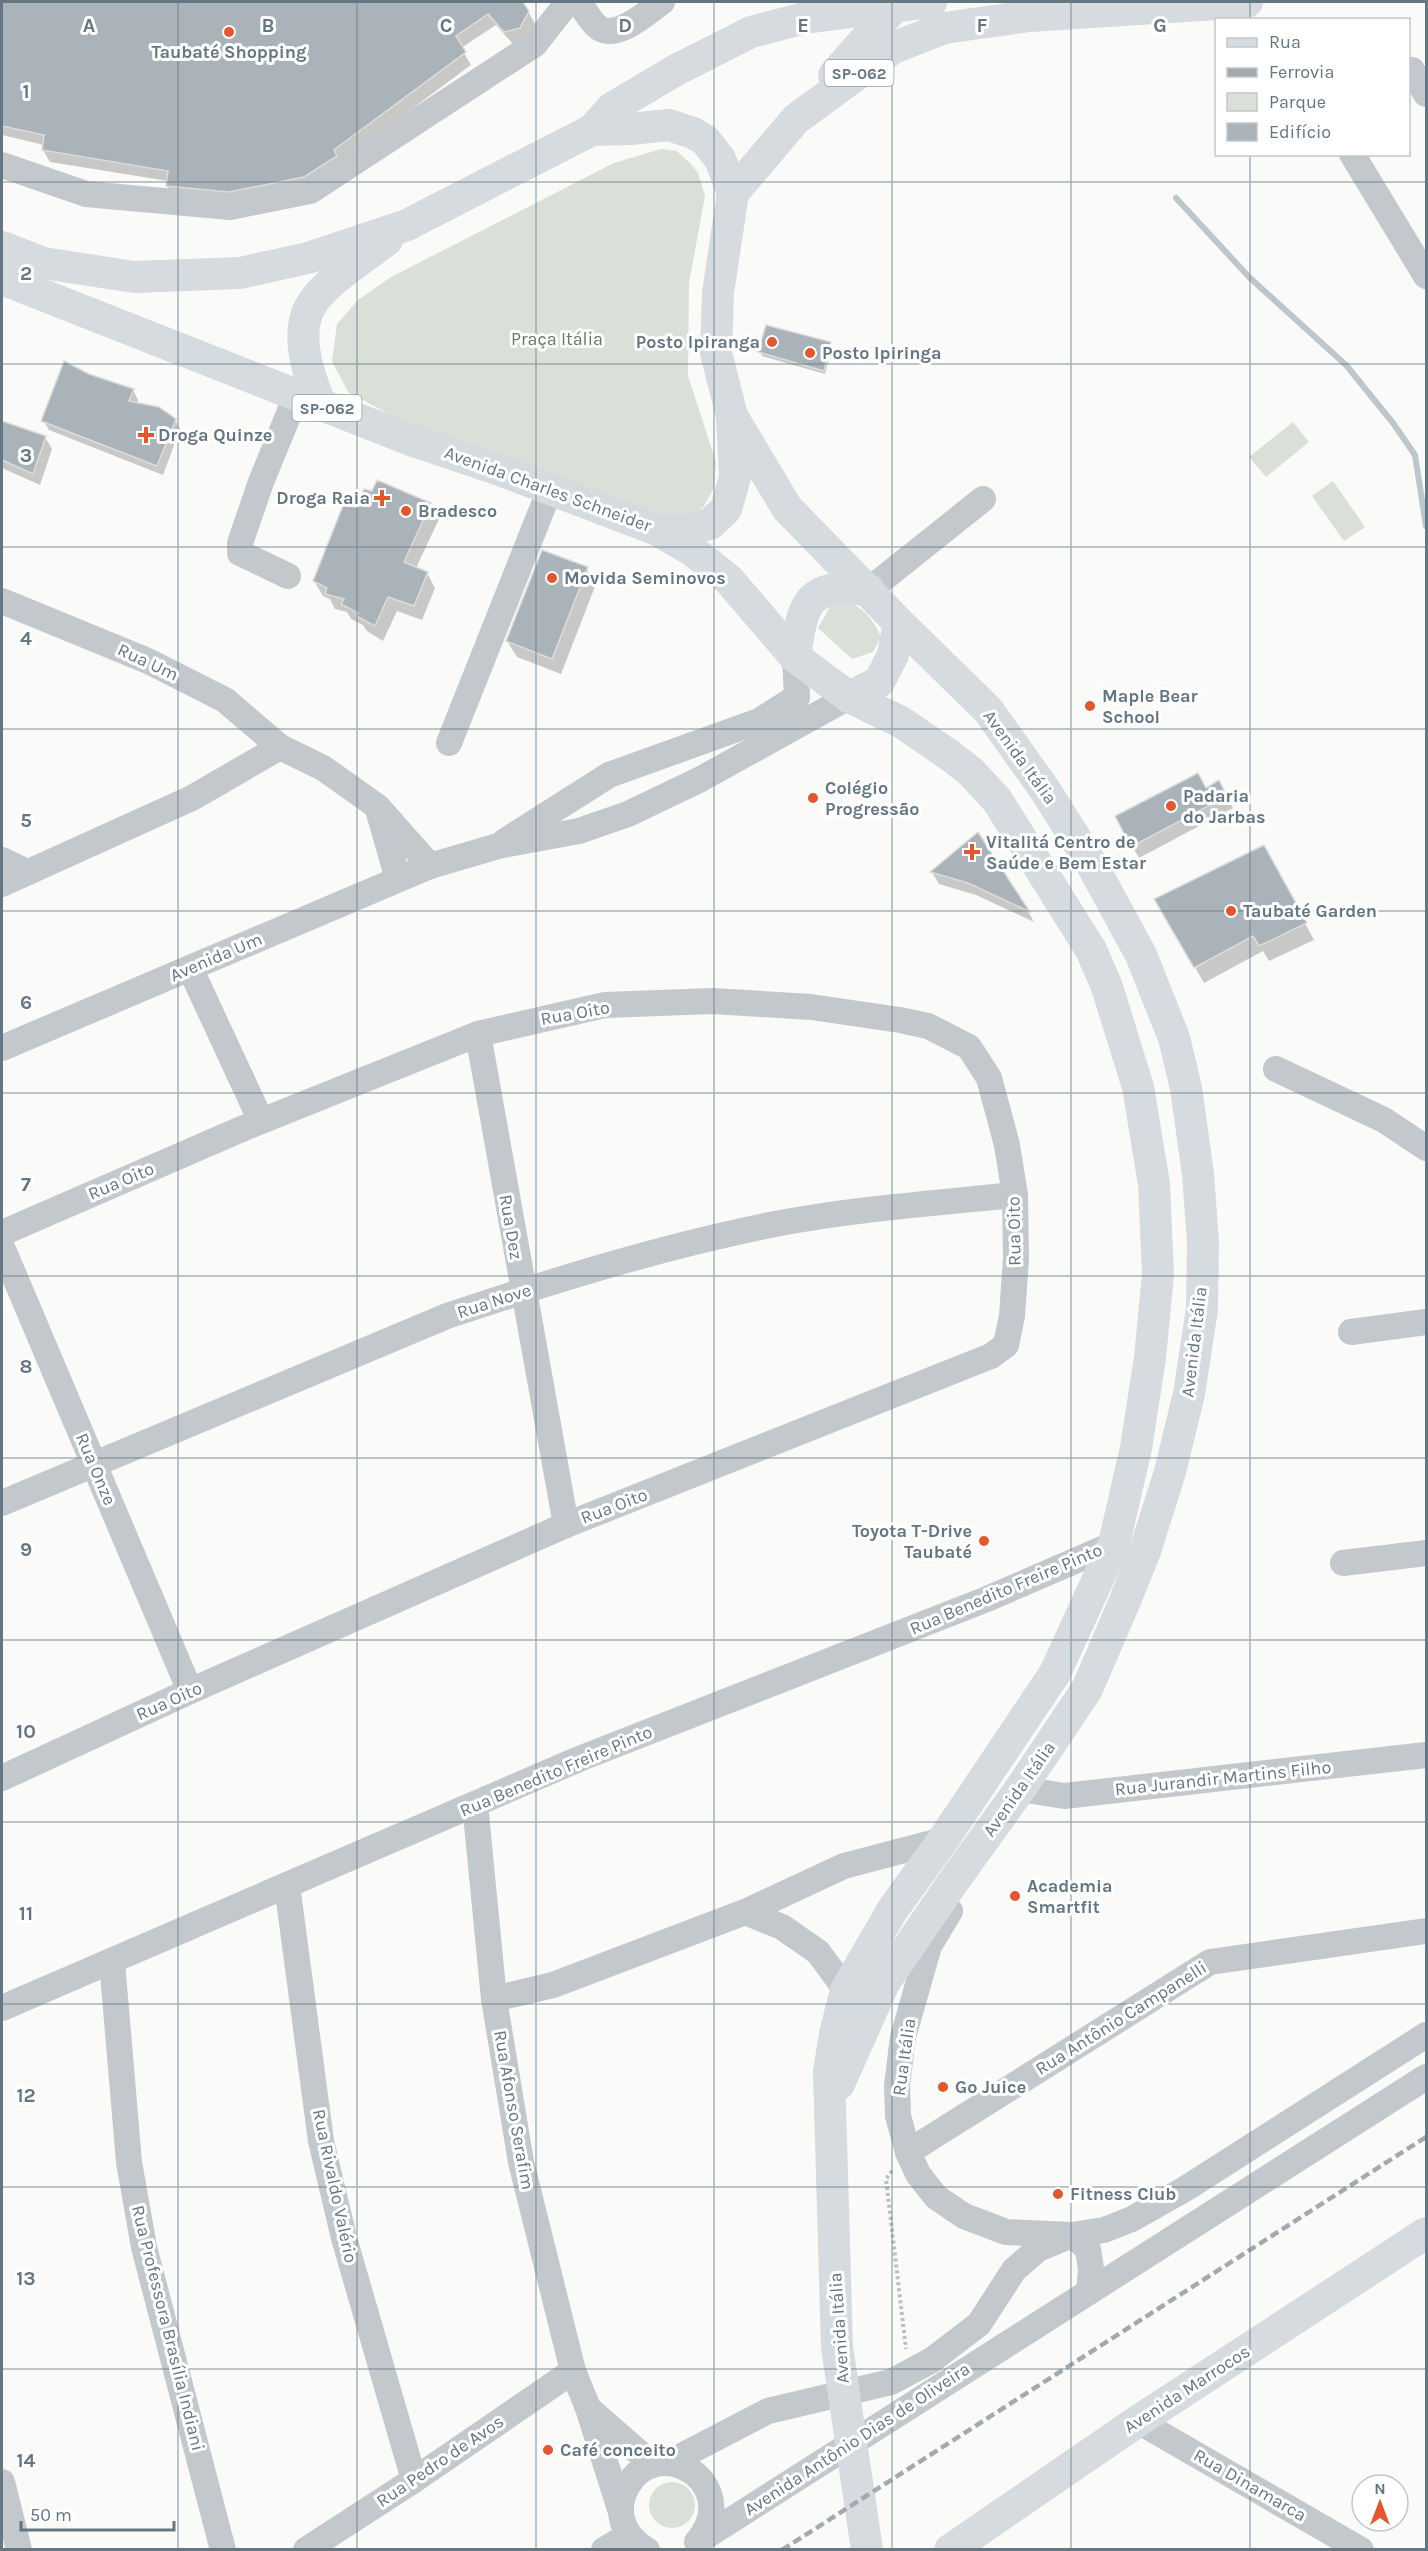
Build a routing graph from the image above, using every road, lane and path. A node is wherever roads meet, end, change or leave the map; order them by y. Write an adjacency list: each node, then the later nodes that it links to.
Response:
1 (568, 2): 14 (street)
2 (579, 2): 3 (street)
3 (662, 2)
4 (931, 2): 6 (main road, SP-062)
5 (1248, 2): 11 (main road, SP-062)
6 (894, 4): 7 (main road, SP-062); 11 (main road)
7 (846, 7): 8 (main road, SP-062)
8 (801, 10): 12 (main road, SP-062)
9 (1410, 70): 10 (street)
10 (1426, 94)
11 (796, 119): 15 (main road, SP-062)
12 (592, 130): 15 (main road, SP-062); 16 (main road, SP-062)
13 (1353, 156): 18 (street)
14 (3, 168)
15 (733, 193): 21 (main road, Avenida Charles Schneider / SP-062)
16 (407, 225): 17 (main road, SP-062); 20 (main road, SP-062)
17 (2, 246)
18 (1426, 276)
19 (2, 279): 20 (main road, Avenida Charles Schneider / SP-062)
20 (309, 400): 22 (main road, Avenida Charles Schneider / SP-062); 25 (street)
21 (732, 416): 24 (main road, Avenida Charles Schneider / SP-062); 26 (main road, Avenida Itália)
22 (550, 489): 24 (main road, Avenida Charles Schneider / SP-062); 31 (street)
23 (983, 499): 26 (street)
24 (655, 529): 29 (main road)
25 (288, 576)
26 (869, 590): 28 (main road, Avenida Itália); 29 (main road)
27 (2, 601): 32 (street, Rua Um)
28 (899, 623): 30 (main road); 61 (main road, Avenida Itália)
29 (795, 657): 30 (main road); 34 (street)
30 (849, 697): 34 (street); 55 (main road, Avenida Itália)
31 (449, 742)
32 (280, 747): 33 (street, Rua Um); 37 (street)
33 (378, 807): 36 (street, Rua Um); 38 (street)
34 (498, 846): 36 (street, Avenida Um)
35 (2, 860): 37 (street)
36 (430, 866): 38 (street, Avenida Um)
37 (27, 872): 39 (street)
38 (398, 879): 40 (street, Avenida Um)
39 (2, 884)
40 (183, 971): 42 (street, Avenida Um); 44 (street)
41 (478, 1034): 44 (street, Rua Oito); 46 (street, Rua Oito); 49 (street, Rua Dez)
42 (2, 1048)
43 (1276, 1069): 45 (street)
44 (253, 1125): 47 (street, Rua Oito)
45 (1426, 1148)
46 (1015, 1195): 49 (street, Rua Nove); 54 (street, Rua Oito)
47 (2, 1233)
48 (2, 1247): 52 (street, Rua Onze)
49 (522, 1291): 52 (street, Rua Nove); 54 (street, Rua Dez)
50 (1426, 1322): 51 (street)
51 (1351, 1332)
52 (93, 1463): 53 (street, Rua Nove); 58 (street, Rua Onze)
53 (2, 1503)
54 (566, 1525): 58 (street, Rua Oito)
55 (1114, 1544): 62 (street, Rua Benedito Freire Pinto); 63 (main road, Avenida Itália)
56 (1426, 1553): 57 (street)
57 (1343, 1563)
58 (190, 1691): 60 (street, Rua Oito)
59 (1426, 1755): 61 (street, Rua Jurandir Martins Filho)
60 (2, 1778)
61 (1020, 1790): 73 (main road, Avenida Itália); 74 (street, Rua Itália)
62 (475, 1804): 64 (street, Rua Benedito Freire Pinto); 69 (street, Rua Afonso Serafim)
63 (943, 1840): 65 (street); 68 (main road, Avenida Itália)
64 (287, 1885): 67 (street, Rua Benedito Freire Pinto); 83 (street, Rua Rivaldo Valério)
65 (745, 1912): 68 (street); 69 (street)
66 (1426, 1931): 74 (street, Rua Antônio Campanelli)
67 (111, 1962): 70 (street, Rua Benedito Freire Pinto); 89 (street, Rua Professora Brasília Indiani)
68 (846, 1990): 73 (main road, Avenida Itália)
69 (494, 1999): 78 (street, Rua Afonso Serafim)
70 (2, 2008)
71 (1426, 2035): 76 (street)
72 (1426, 2077): 77 (street, Avenida Antônio Dias de Oliveira)
73 (830, 2105): 92 (main road, Avenida Itália)
74 (908, 2152): 76 (street, Rua Itália); 79 (path)
75 (1426, 2232): 81 (main road, Avenida Marrocos)
76 (1072, 2235): 77 (street); 79 (street)
77 (1089, 2292): 87 (street, Avenida Antônio Dias de Oliveira)
78 (573, 2371): 80 (street, Rua Afonso Serafim); 83 (street, Rua Pedro de Avos)
79 (909, 2372): 82 (street)
80 (588, 2408): 82 (street); 85 (street, Rua Afonso Serafim)
81 (1138, 2421): 93 (main road, Avenida Marrocos); 94 (street, Rua Dinamarca)
82 (661, 2464): 85 (street); 87 (street, Avenida Antônio Dias de Oliveira)
83 (414, 2480): 90 (street, Rua Pedro de Avos)
84 (2, 2482): 88 (street)
85 (620, 2509): 86 (street)
86 (638, 2542): 91 (street)
87 (689, 2547)
88 (20, 2550)
89 (223, 2550)
90 (306, 2550)
91 (604, 2550)
92 (867, 2550)
93 (950, 2550)
94 (1361, 2550)

